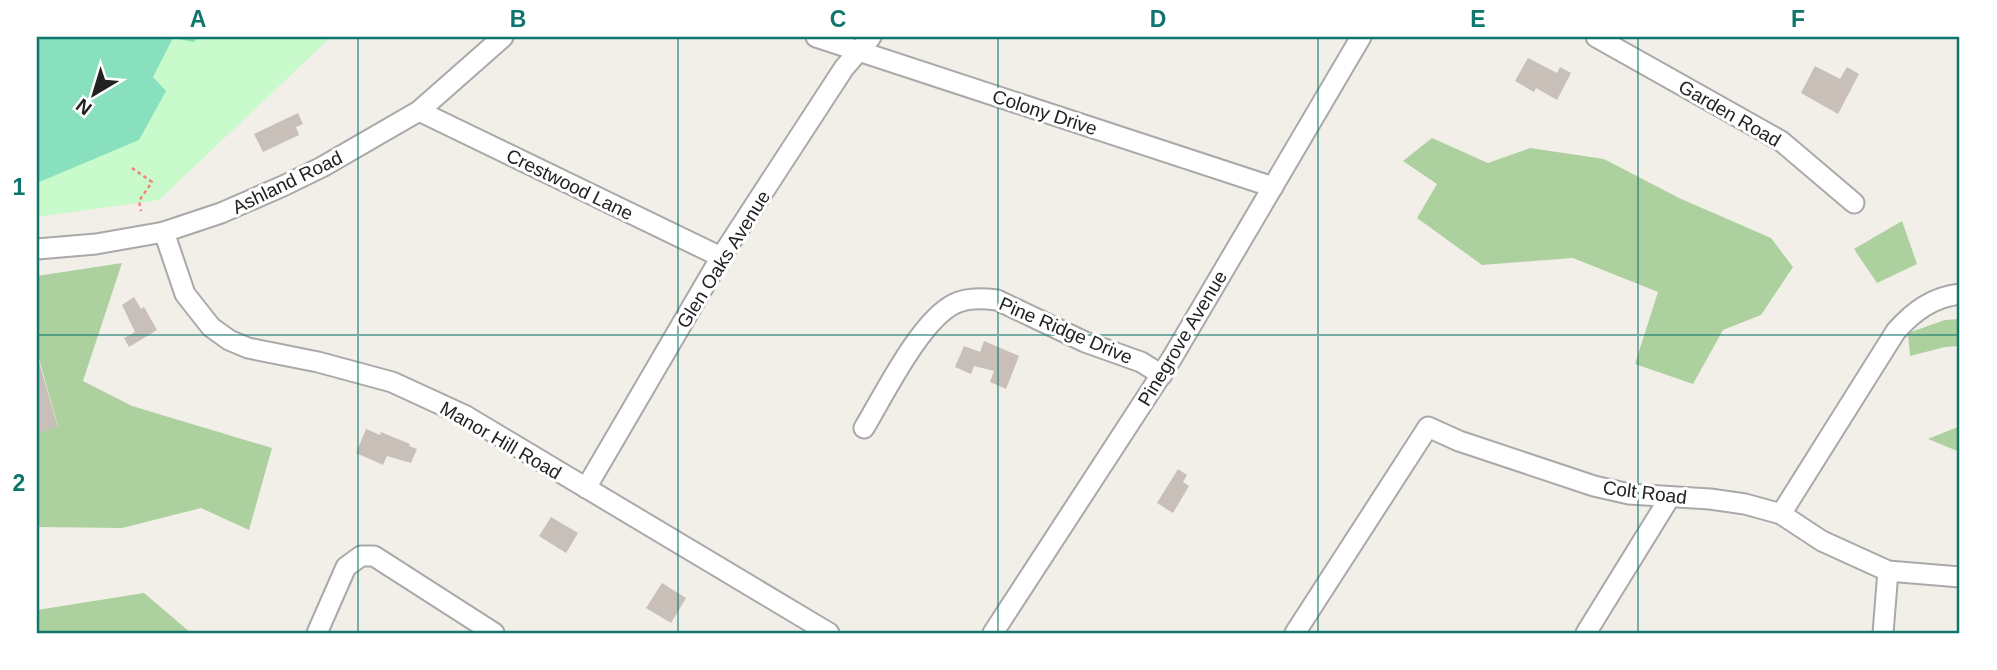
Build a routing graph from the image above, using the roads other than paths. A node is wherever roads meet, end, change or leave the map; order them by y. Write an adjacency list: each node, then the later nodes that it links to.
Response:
1 (503, 37): 6 (street, Ashland Road)
2 (817, 37): 5 (street, Colony Drive)
3 (1361, 37): 7 (street, Pinegrove Avenue)
4 (1596, 37): 8 (street, Garden Road)
5 (865, 44): 7 (street, Colony Drive); 11 (street, Glen Oaks Avenue)
6 (419, 111): 9 (street, Ashland Road); 11 (street, Crestwood Lane)
7 (1273, 187): 13 (street, Pinegrove Avenue)
8 (1854, 203)
9 (164, 232): 10 (street, Ashland Road); 15 (street, Manor Hill Road)
10 (37, 249)
11 (721, 257): 15 (street, Glen Oaks Avenue)
12 (1960, 294): 17 (street)
13 (1161, 375): 14 (street, Pine Ridge Drive); 23 (street, Pinegrove Avenue)
14 (864, 428)
15 (586, 488): 22 (street, Manor Hill Road)
16 (1670, 497): 17 (street, Colt Road); 24 (street, Colt Road); 25 (street)
17 (1781, 514): 18 (street, Colt Road)
18 (1888, 571): 19 (street, Colt Road); 26 (street)
19 (1960, 577)
20 (317, 633): 21 (street)
21 (494, 633)
22 (829, 633)
23 (993, 633)
24 (1295, 633)
25 (1586, 633)
26 (1883, 633)

